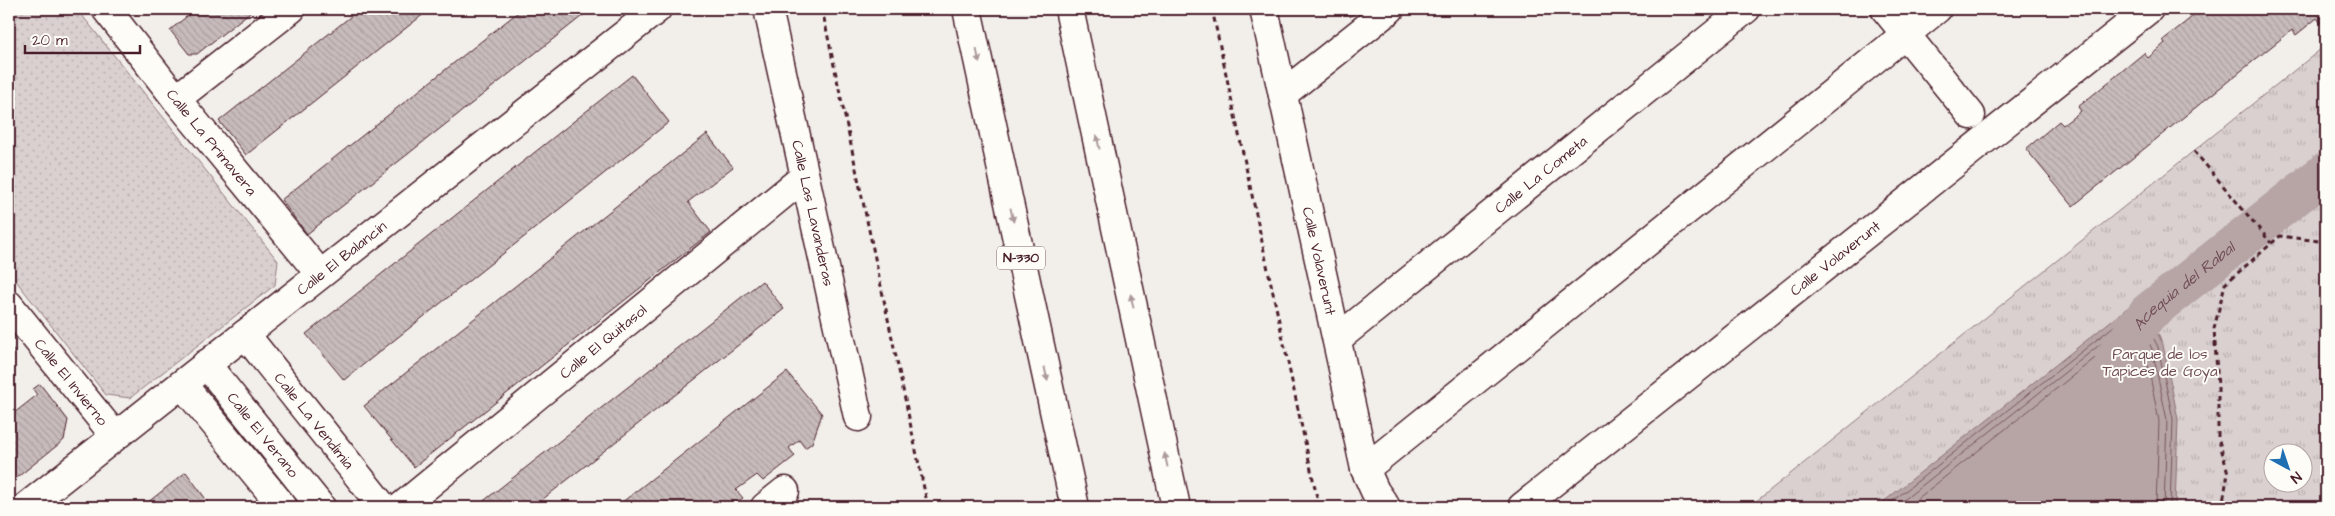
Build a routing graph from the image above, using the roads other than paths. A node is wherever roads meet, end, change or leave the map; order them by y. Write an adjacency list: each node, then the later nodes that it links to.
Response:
1 (106, 9): 15 (main road, Calle La Primavera)
2 (291, 9): 15 (main road)
3 (657, 9): 18 (main road, Calle El Balancín)
4 (768, 9): 17 (main road, Calle Las Lavanderas)
5 (967, 9): 32 (main road, N-330, one-way to 32)
6 (1069, 9): 33 (main road, one-way to 6)
7 (1264, 9): 14 (main road, Calle Volaverunt)
8 (1390, 9): 14 (main road)
9 (1746, 9): 21 (main road, Calle La Cometa)
10 (1886, 9): 13 (main road)
11 (1937, 9): 13 (main road)
12 (2149, 9): 35 (main road, Calle Volaverunt)
13 (1906, 34): 16 (main road); 26 (main road)
14 (1282, 94): 21 (main road, Calle Volaverunt)
15 (176, 99): 18 (main road, Calle La Primavera)
16 (1971, 115)
17 (804, 177): 24 (main road, Calle Las Lavanderas); 31 (main road, Calle El Quitasol)
18 (320, 274): 20 (main road, Calle El Balancín)
19 (9, 305): 25 (main road, Calle El Invierno)
20 (245, 334): 22 (main road, Calle El Balancín); 30 (main road, Calle La Vendimia)
21 (1336, 339): 26 (main road, Calle Volaverunt)
22 (206, 364): 23 (main road, Calle El Balancín); 29 (main road, Calle El Verano)
23 (182, 384): 25 (main road, Calle El Balancín); 28 (main road, Calle El Verano)
24 (858, 417)
25 (115, 436): 27 (main road, Calle El Balancín)
26 (1365, 469): 34 (main road, Calle Volaverunt)
27 (26, 507)
28 (283, 507)
29 (320, 507)
30 (383, 507)
31 (401, 507)
32 (1075, 507)
33 (1176, 507)
34 (1386, 507)
35 (1522, 507)

